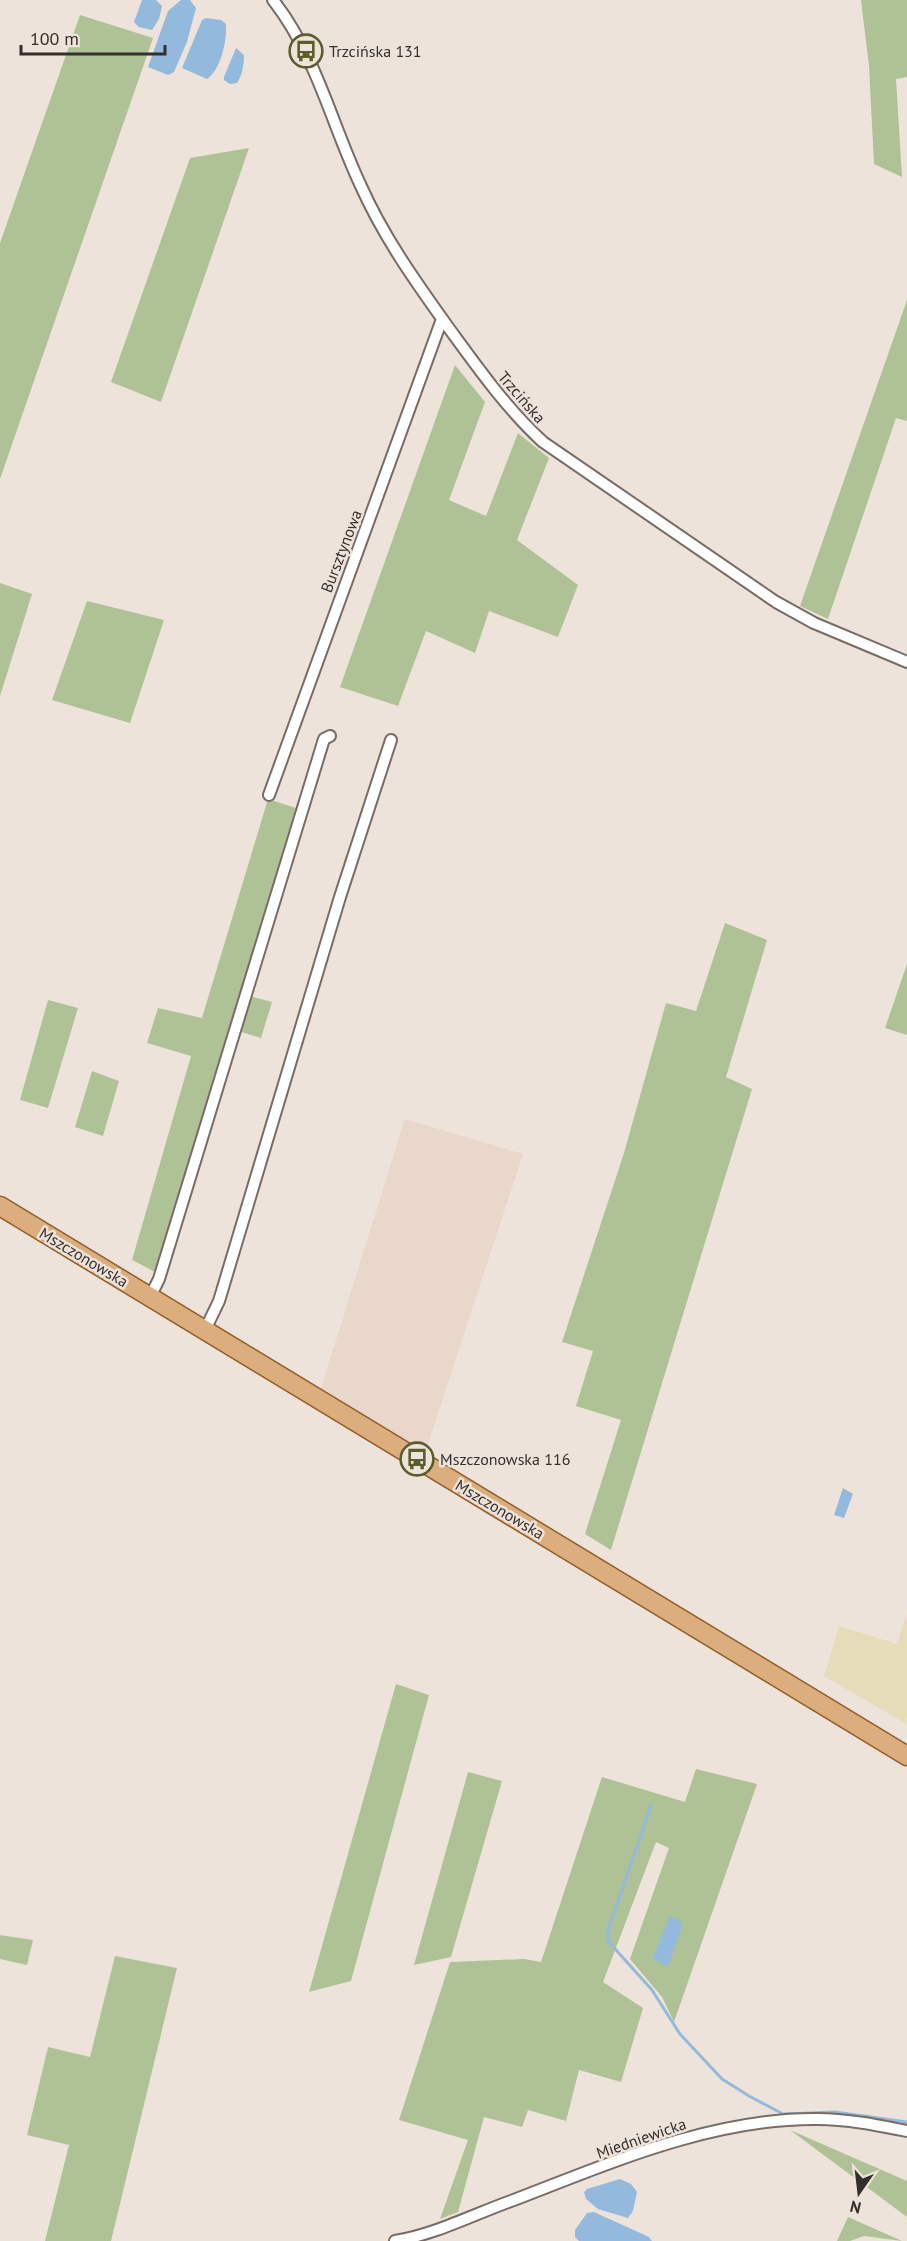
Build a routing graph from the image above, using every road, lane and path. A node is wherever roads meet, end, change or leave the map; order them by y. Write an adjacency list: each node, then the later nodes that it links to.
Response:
1 (275, 1): 2 (street, Trzcińska)
2 (442, 319): 3 (street, Trzcińska); 6 (street, Bursztynowa)
3 (907, 662)
4 (330, 736): 8 (street)
5 (391, 740): 9 (street)
6 (269, 795)
7 (0, 1206): 8 (main road, Mszczonowska)
8 (150, 1297): 9 (main road, Mszczonowska)
9 (205, 1330): 10 (main road, Mszczonowska)
10 (907, 1756)
11 (907, 2131): 12 (street, Miedniewicka)
12 (395, 2241)

